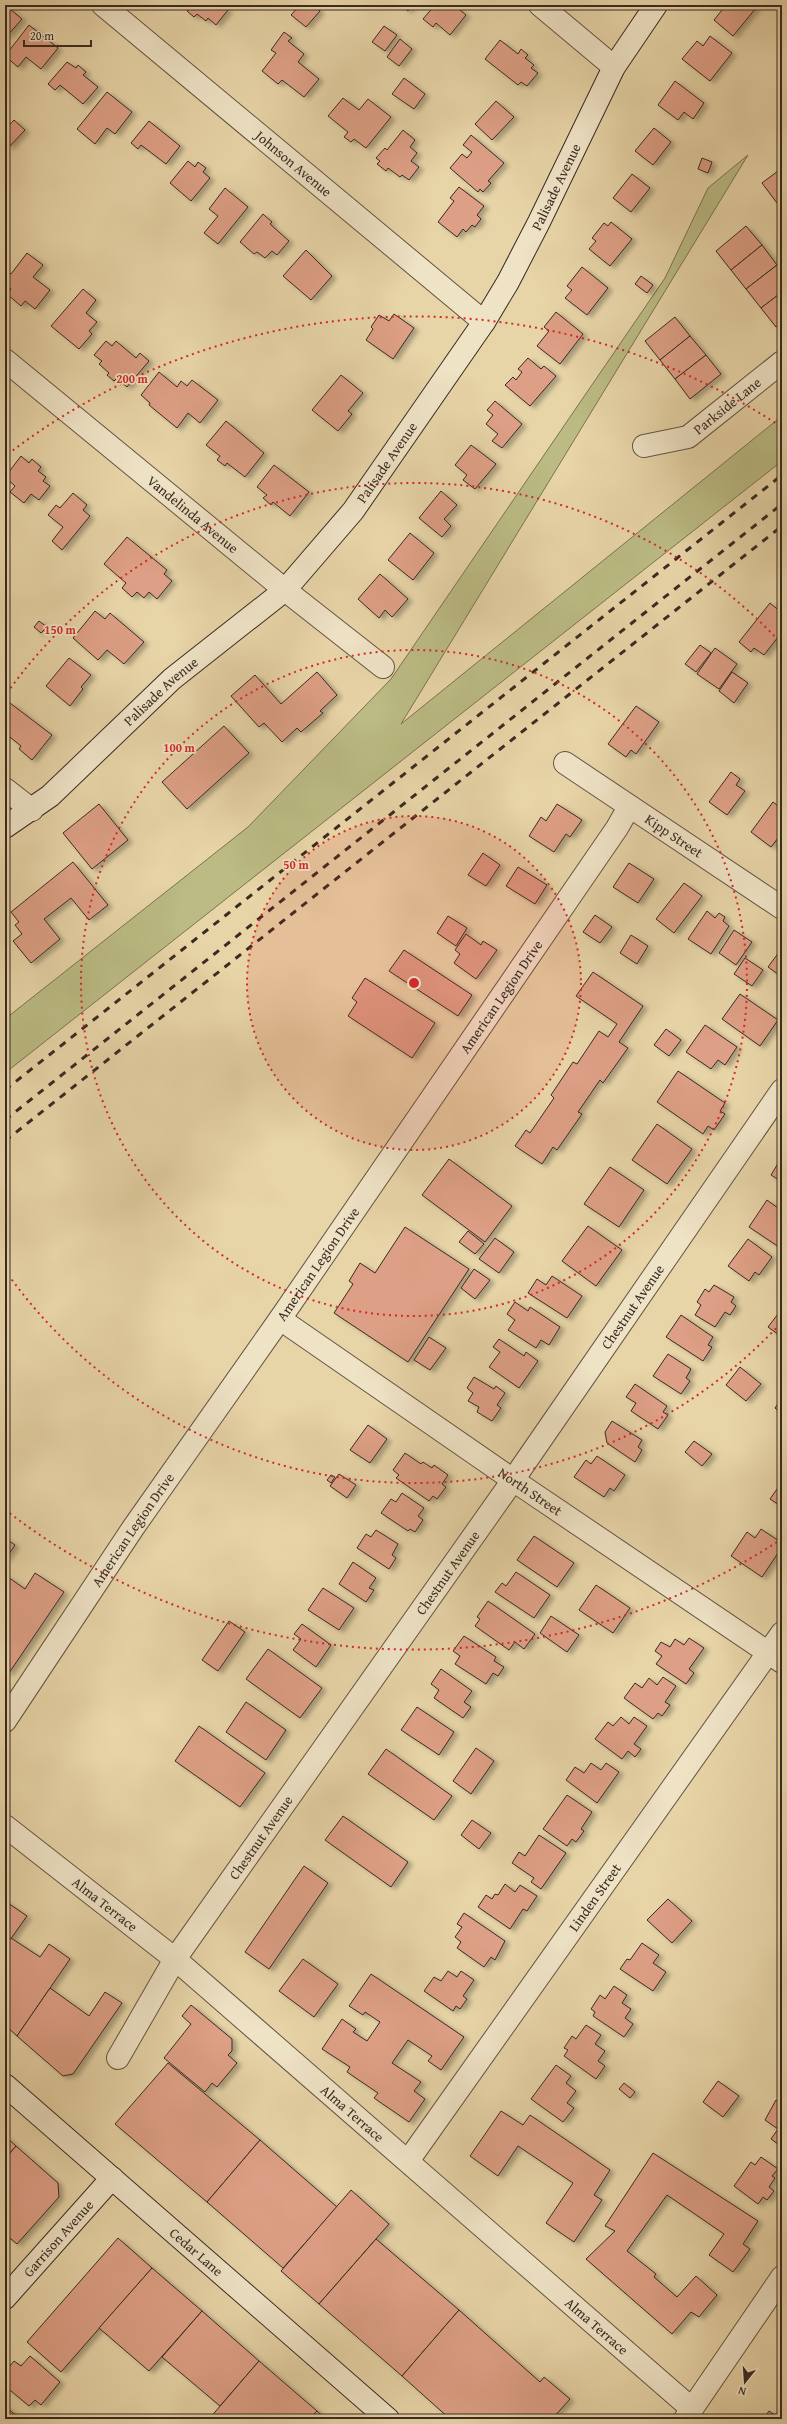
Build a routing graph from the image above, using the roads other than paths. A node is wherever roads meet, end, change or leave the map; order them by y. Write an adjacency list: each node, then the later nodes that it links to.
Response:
1 (103, 5): 5 (street, Johnson Avenue)
2 (540, 5): 4 (street)
3 (656, 5): 4 (street, Palisade Avenue)
4 (614, 67): 5 (street, Palisade Avenue)
5 (484, 322): 9 (street, Palisade Avenue)
6 (5, 360): 9 (street, Vandelinda Avenue)
7 (782, 362): 8 (street, Parkside Lane)
8 (644, 446)
9 (285, 590): 10 (street, Vandelinda Avenue); 14 (street, Palisade Avenue)
10 (383, 667)
11 (565, 763): 13 (street, Kipp Street)
12 (5, 788): 14 (street)
13 (629, 807): 16 (street, Kipp Street); 18 (street, American Legion Drive)
14 (32, 810): 15 (street, Palisade Avenue)
15 (5, 827)
16 (782, 908)
17 (782, 1090): 19 (street, Chestnut Avenue)
18 (280, 1319): 19 (street, North Street); 22 (street, American Legion Drive)
19 (513, 1480): 21 (street, North Street); 24 (street, Chestnut Avenue)
20 (782, 1633): 21 (street, Linden Street)
21 (775, 1657): 27 (street, Linden Street)
22 (5, 1721)
23 (5, 1826): 24 (street, Alma Terrace)
24 (175, 1959): 25 (street, Chestnut Avenue); 27 (street, Alma Terrace)
25 (118, 2058)
26 (5, 2085): 28 (street, Cedar Lane)
27 (408, 2161): 31 (street, Alma Terrace)
28 (112, 2178): 30 (street, Garrison Avenue); 32 (street, Cedar Lane)
29 (782, 2277): 31 (street)
30 (5, 2298)
31 (688, 2414)
32 (388, 2419)

